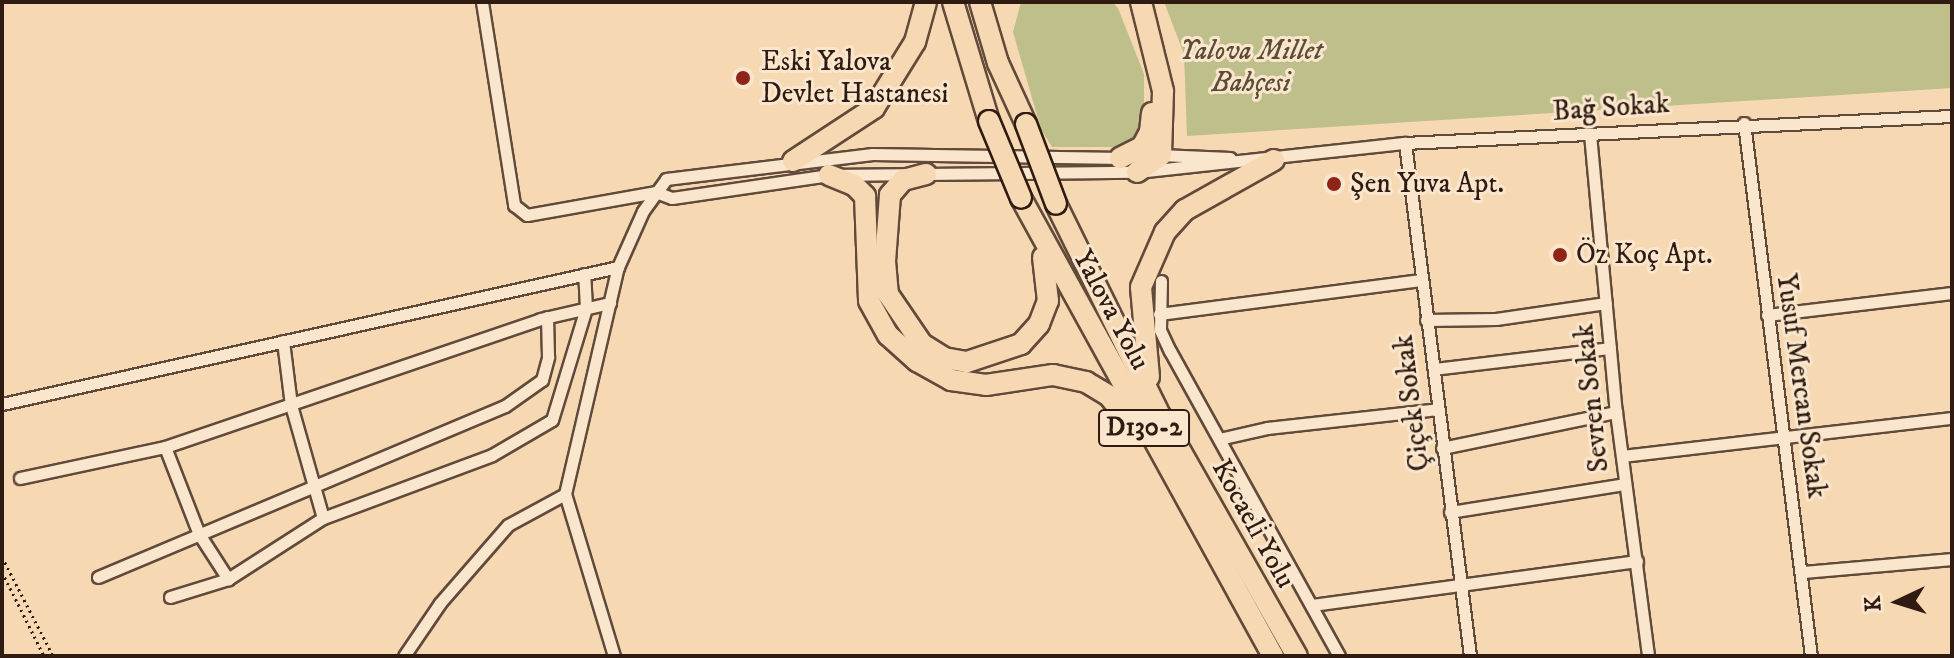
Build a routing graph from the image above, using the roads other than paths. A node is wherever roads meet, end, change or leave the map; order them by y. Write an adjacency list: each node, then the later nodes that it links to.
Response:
1 (482, 2): 20 (street)
2 (926, 2): 16 (highway)
3 (953, 2): 21 (highway, Yalova Yolu / D130-2, bridge)
4 (980, 2): 8 (highway, D130-2)
5 (994, 2): 8 (highway)
6 (1126, 2): 14 (highway)
7 (1141, 2): 13 (highway)
8 (998, 63): 41 (highway, Kocaeli̇ Yolu / D130-2, bridge)
9 (1952, 116): 10 (street, Bağ Sokak)
10 (1744, 123): 11 (street, Bağ Sokak); 31 (street, Yusuf Mercan Sokak)
11 (1590, 134): 12 (street, Bağ Sokak); 28 (street, Sevren Sokak)
12 (1405, 143): 15 (street, Bağ Sokak); 24 (street, Çiçek Sokak)
13 (1161, 155): 14 (street); 15 (street); 17 (highway)
14 (1120, 158): 16 (street)
15 (1274, 160): 17 (street); 41 (highway)
16 (793, 161): 20 (street)
17 (1137, 172): 18 (street)
18 (926, 174): 19 (street); 21 (highway)
19 (829, 175): 20 (street); 47 (highway)
20 (656, 192): 22 (street)
21 (1035, 226): 47 (highway, Yalova Yolu / D130-2)
22 (618, 267): 23 (street); 27 (street)
23 (584, 274): 29 (street); 34 (street)
24 (1421, 280): 30 (street); 33 (street, Çiçek Sokak)
25 (1161, 281): 30 (street)
26 (1952, 293): 31 (street)
27 (610, 303): 29 (street); 52 (street)
28 (1606, 303): 33 (street); 35 (street, Sevren Sokak)
29 (586, 308): 32 (street); 54 (street)
30 (1159, 314): 44 (street)
31 (1767, 315): 43 (street, Yusuf Mercan Sokak)
32 (547, 317): 38 (street); 51 (street)
33 (1426, 320): 36 (street, Çiçek Sokak)
34 (283, 341): 37 (street); 38 (street)
35 (1610, 348): 36 (street); 40 (street, Sevren Sokak)
36 (1434, 369): 39 (street, Çiçek Sokak)
37 (2, 404)
38 (291, 405): 45 (street); 51 (street)
39 (1438, 409): 44 (street); 46 (street, Çiçek Sokak)
40 (1616, 412): 46 (street); 48 (street, Sevren Sokak)
41 (1160, 415): 67 (highway, Kocaeli̇ Yolu / D130-2)
42 (1952, 418): 43 (street)
43 (1782, 435): 48 (street); 58 (street, Yusuf Mercan Sokak)
44 (1219, 439): 63 (street)
45 (165, 447): 49 (street); 55 (street)
46 (1442, 448): 53 (street, Çiçek Sokak)
47 (1159, 456): 66 (highway, Yalova Yolu / D130-2)
48 (1622, 456): 50 (street, Sevren Sokak)
49 (20, 478)
50 (1625, 484): 53 (street); 57 (street, Sevren Sokak)
51 (312, 487): 54 (street); 55 (street)
52 (565, 494): 64 (street); 65 (street)
53 (1450, 512): 61 (street, Çiçek Sokak)
54 (323, 518): 60 (street)
55 (199, 534): 59 (street); 60 (street)
56 (1952, 559): 58 (street)
57 (1637, 561): 61 (street); 70 (street, Sevren Sokak)
58 (1803, 572): 71 (street, Yusuf Mercan Sokak)
59 (98, 577)
60 (228, 579): 62 (street)
61 (1459, 587): 63 (street); 69 (street, Çiçek Sokak)
62 (170, 597)
63 (1312, 605): 68 (street)
64 (404, 656)
65 (614, 656)
66 (1273, 656)
67 (1297, 656)
68 (1339, 656)
69 (1470, 656)
70 (1648, 656)
71 (1811, 656)

